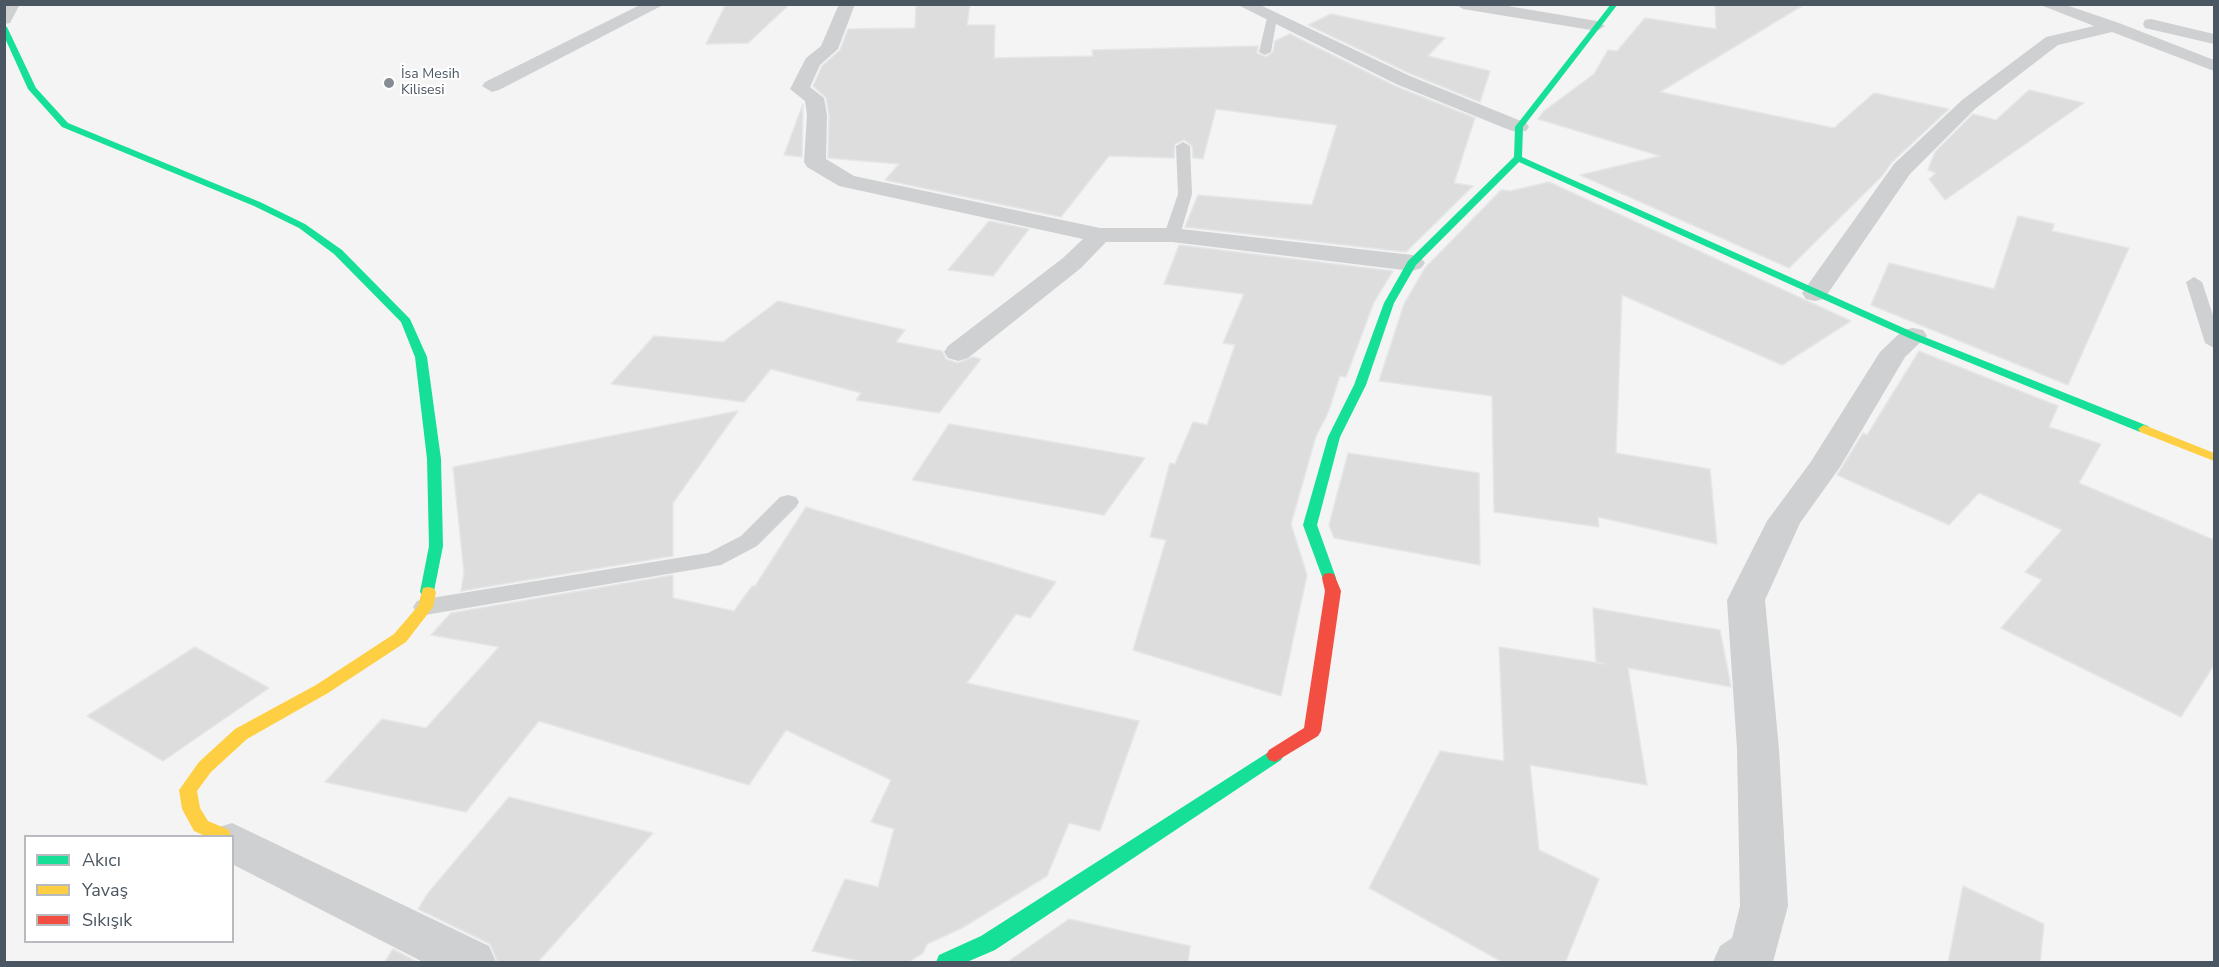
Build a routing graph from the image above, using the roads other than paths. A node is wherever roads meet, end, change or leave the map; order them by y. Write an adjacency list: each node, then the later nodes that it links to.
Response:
1 (12, 4): 9 (street)
2 (657, 4): 16 (street)
3 (847, 4): 20 (street)
4 (1245, 4): 8 (street)
5 (1463, 4): 10 (street)
6 (1615, 4): 10 (street)
7 (2046, 4): 12 (street)
8 (1272, 18): 14 (lane); 17 (street)
9 (4, 19)
10 (1597, 26): 17 (street)
11 (4, 27): 30 (street)
12 (2113, 27): 13 (street); 15 (street); 24 (street)
13 (2214, 39)
14 (1265, 52)
15 (2214, 66)
16 (492, 86)
17 (1519, 128): 19 (street)
18 (1183, 146): 21 (lane)
19 (1518, 158): 22 (street); 24 (street)
20 (1100, 235): 21 (street); 27 (street)
21 (1172, 236): 22 (street)
22 (1412, 263): 34 (street)
23 (2194, 282): 26 (lane)
24 (1815, 293): 25 (street)
25 (1913, 336): 28 (street); 35 (street)
26 (2214, 343)
27 (958, 352)
28 (2214, 457)
29 (788, 502): 30 (lane)
30 (425, 607): 31 (street)
31 (218, 835)
32 (234, 843): 33 (street)
33 (471, 963)
34 (946, 963)
35 (1737, 963)

